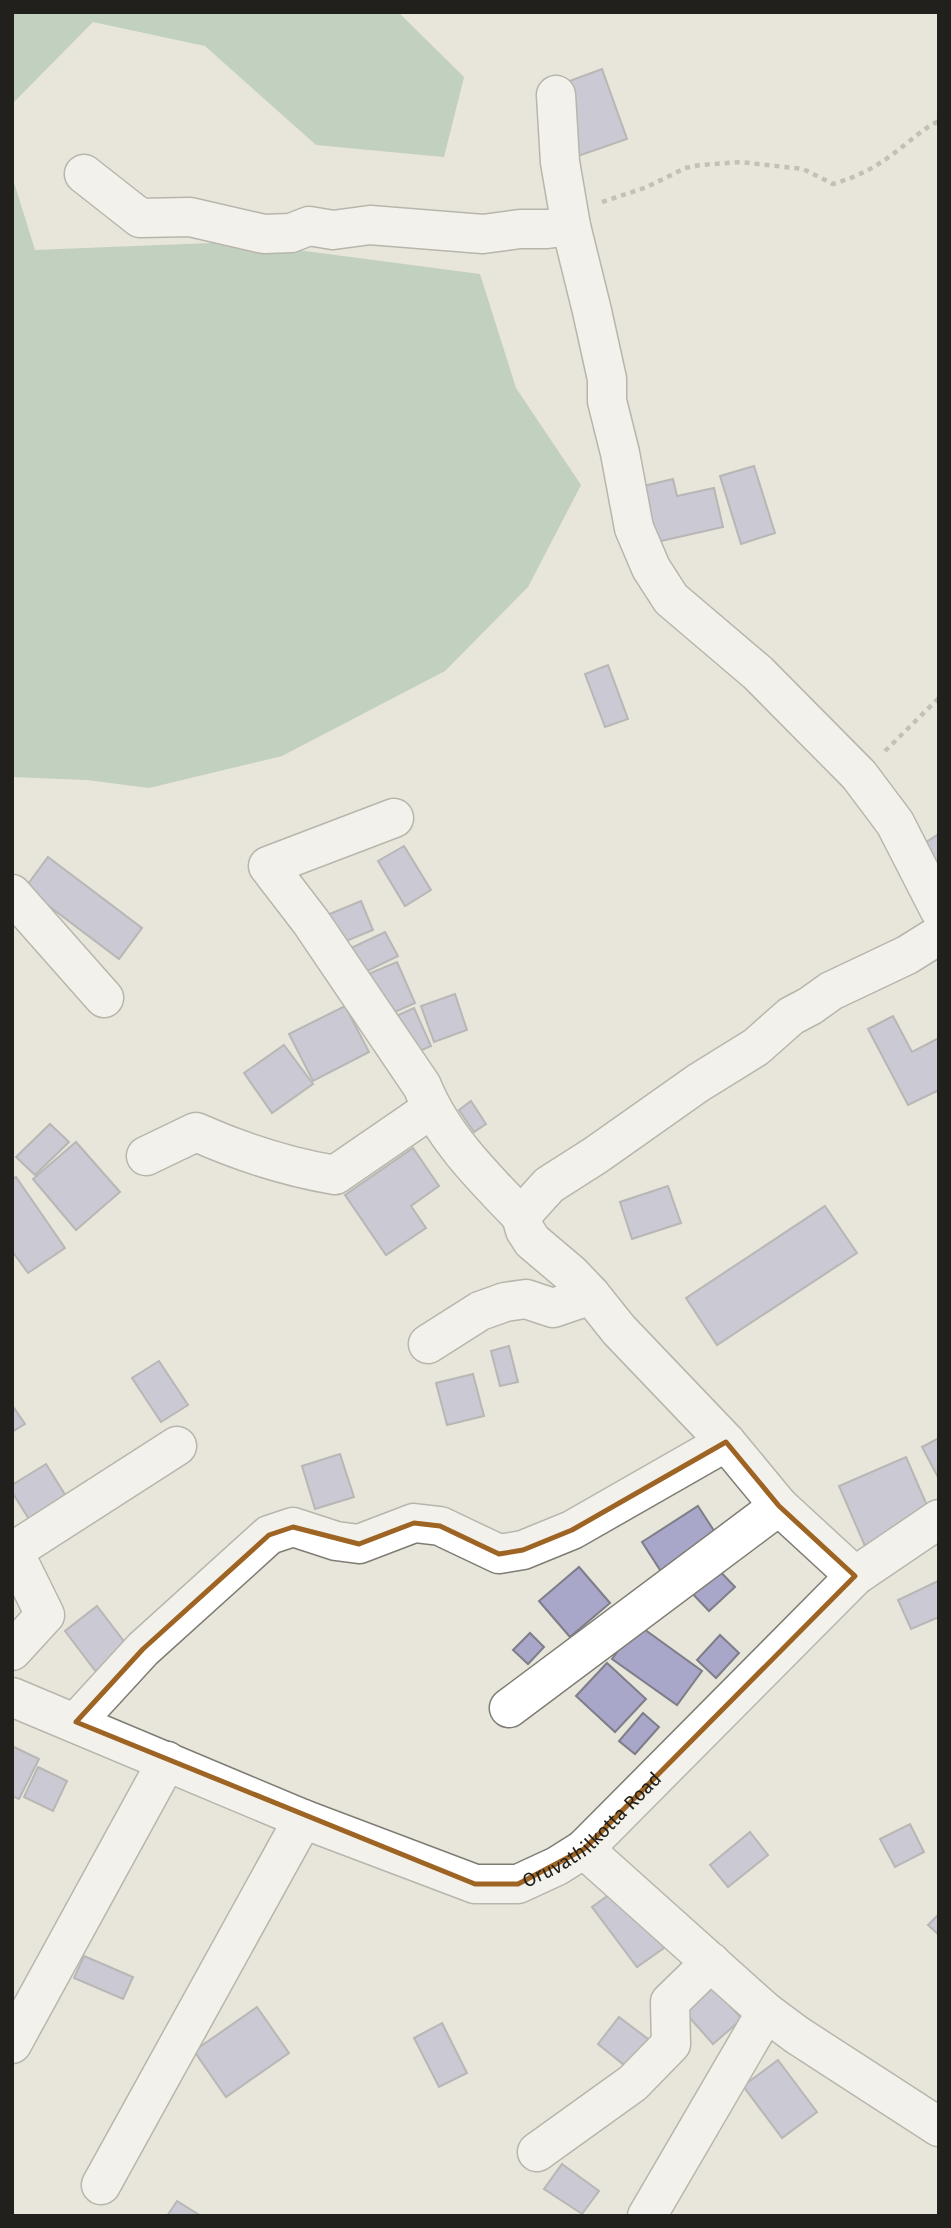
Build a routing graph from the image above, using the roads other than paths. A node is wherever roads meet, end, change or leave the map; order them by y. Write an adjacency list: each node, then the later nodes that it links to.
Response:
1 (556, 95): 3 (street)
2 (84, 174): 3 (street)
3 (570, 226): 6 (street)
4 (394, 818): 9 (street)
5 (12, 894): 8 (street)
6 (939, 909)
7 (939, 934): 11 (street)
8 (104, 998)
9 (431, 1109): 10 (street); 11 (street)
10 (146, 1156)
11 (521, 1216): 12 (street)
12 (590, 1295): 13 (street); 14 (street)
13 (428, 1344)
14 (726, 1442): 16 (street); 23 (street)
15 (177, 1446): 18 (street)
16 (779, 1506): 19 (street); 22 (street)
17 (939, 1519): 19 (street, Oruvathilkotta Road)
18 (13, 1550): 20 (street)
19 (855, 1576): 26 (street, Oruvathilkotta Road)
20 (12, 1651)
21 (12, 1697): 23 (street, Oruvathilkotta Road)
22 (509, 1709)
23 (76, 1723): 24 (street, Oruvathilkotta Road)
24 (167, 1761): 25 (street, Oruvathilkotta Road); 29 (street)
25 (303, 1819): 26 (street, Oruvathilkotta Road); 32 (street)
26 (584, 1849): 27 (street)
27 (711, 1962): 28 (street); 31 (street)
28 (766, 2012): 30 (street); 33 (street)
29 (12, 2044)
30 (939, 2127)
31 (537, 2152)
32 (100, 2186)
33 (647, 2216)

